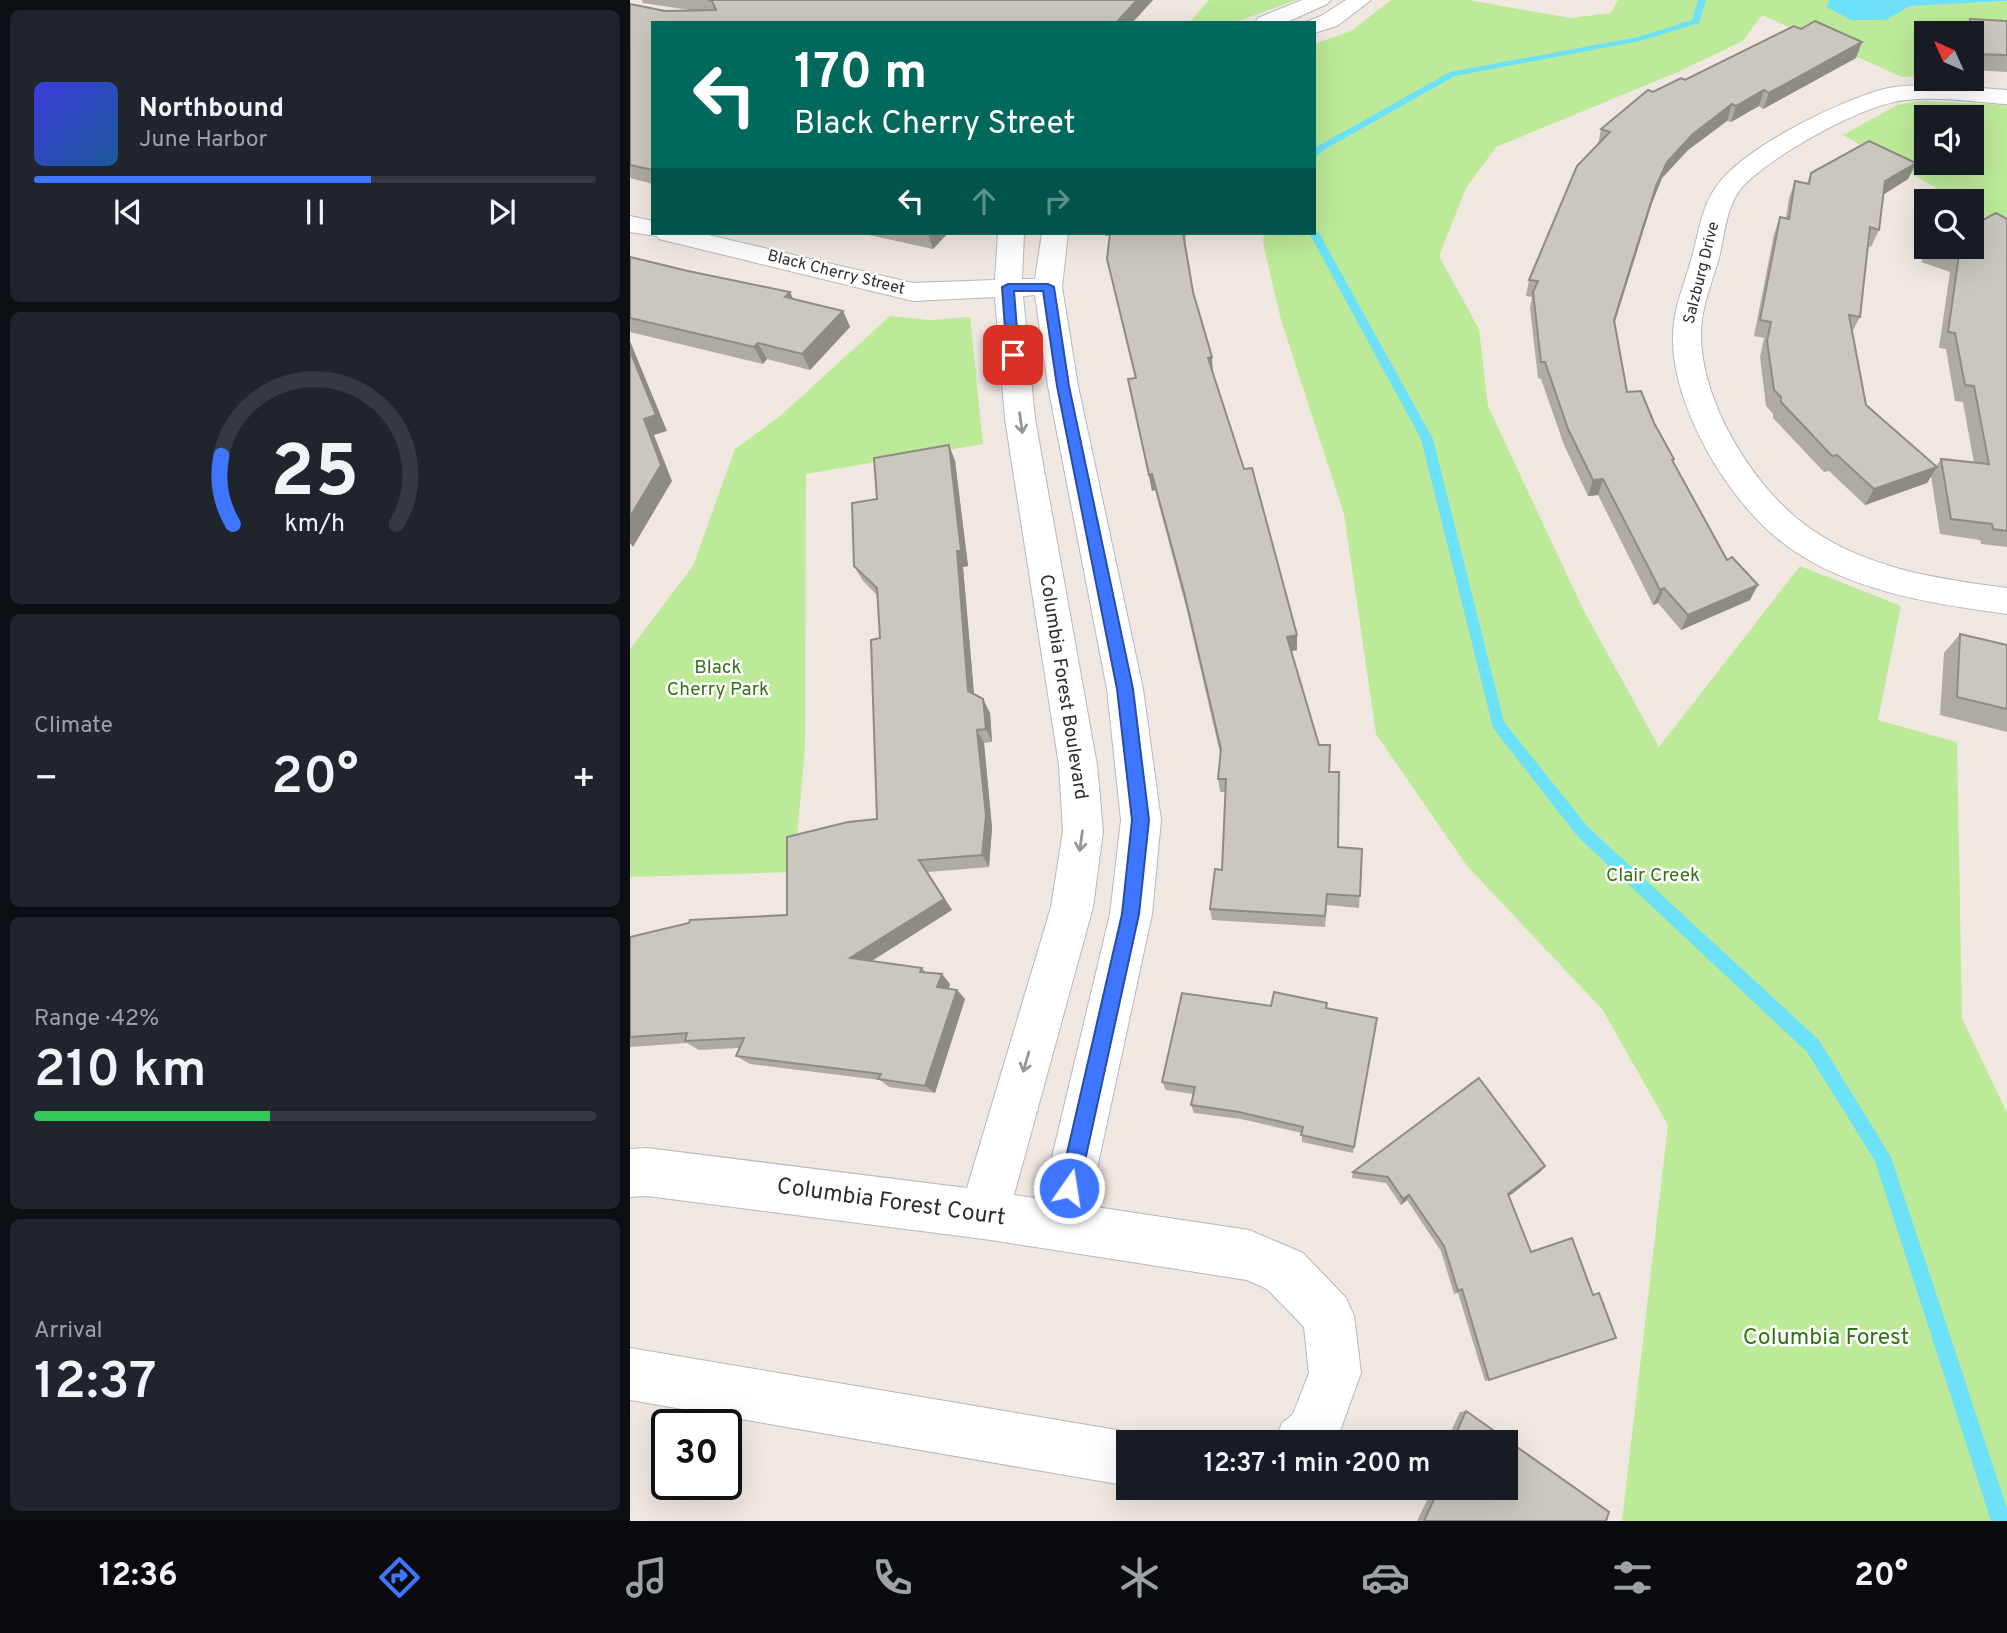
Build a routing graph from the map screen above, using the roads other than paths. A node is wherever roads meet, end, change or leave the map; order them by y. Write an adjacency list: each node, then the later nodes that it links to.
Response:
1 (1320, 0): 3 (street)
2 (1360, 0): 4 (street)
3 (1271, 21)
4 (1316, 26)
5 (2007, 97): 13 (street, Salzburg Drive)
6 (630, 223): 7 (street)
7 (651, 228)
8 (676, 235): 11 (street, Black Cherry Street)
9 (1011, 235): 11 (street, Columbia Forest Boulevard)
10 (1055, 235): 12 (street)
11 (1008, 287): 12 (street, Black Cherry Street); 15 (street, Columbia Forest Boulevard, one-way to 15)
12 (1048, 287): 16 (street)
13 (2007, 601)
14 (630, 1173): 15 (street, Columbia Forest Court)
15 (984, 1215): 16 (street, Columbia Forest Court)
16 (1060, 1227): 18 (street, Columbia Forest Court)
17 (630, 1374): 19 (street)
18 (1314, 1430)
19 (1116, 1457)

